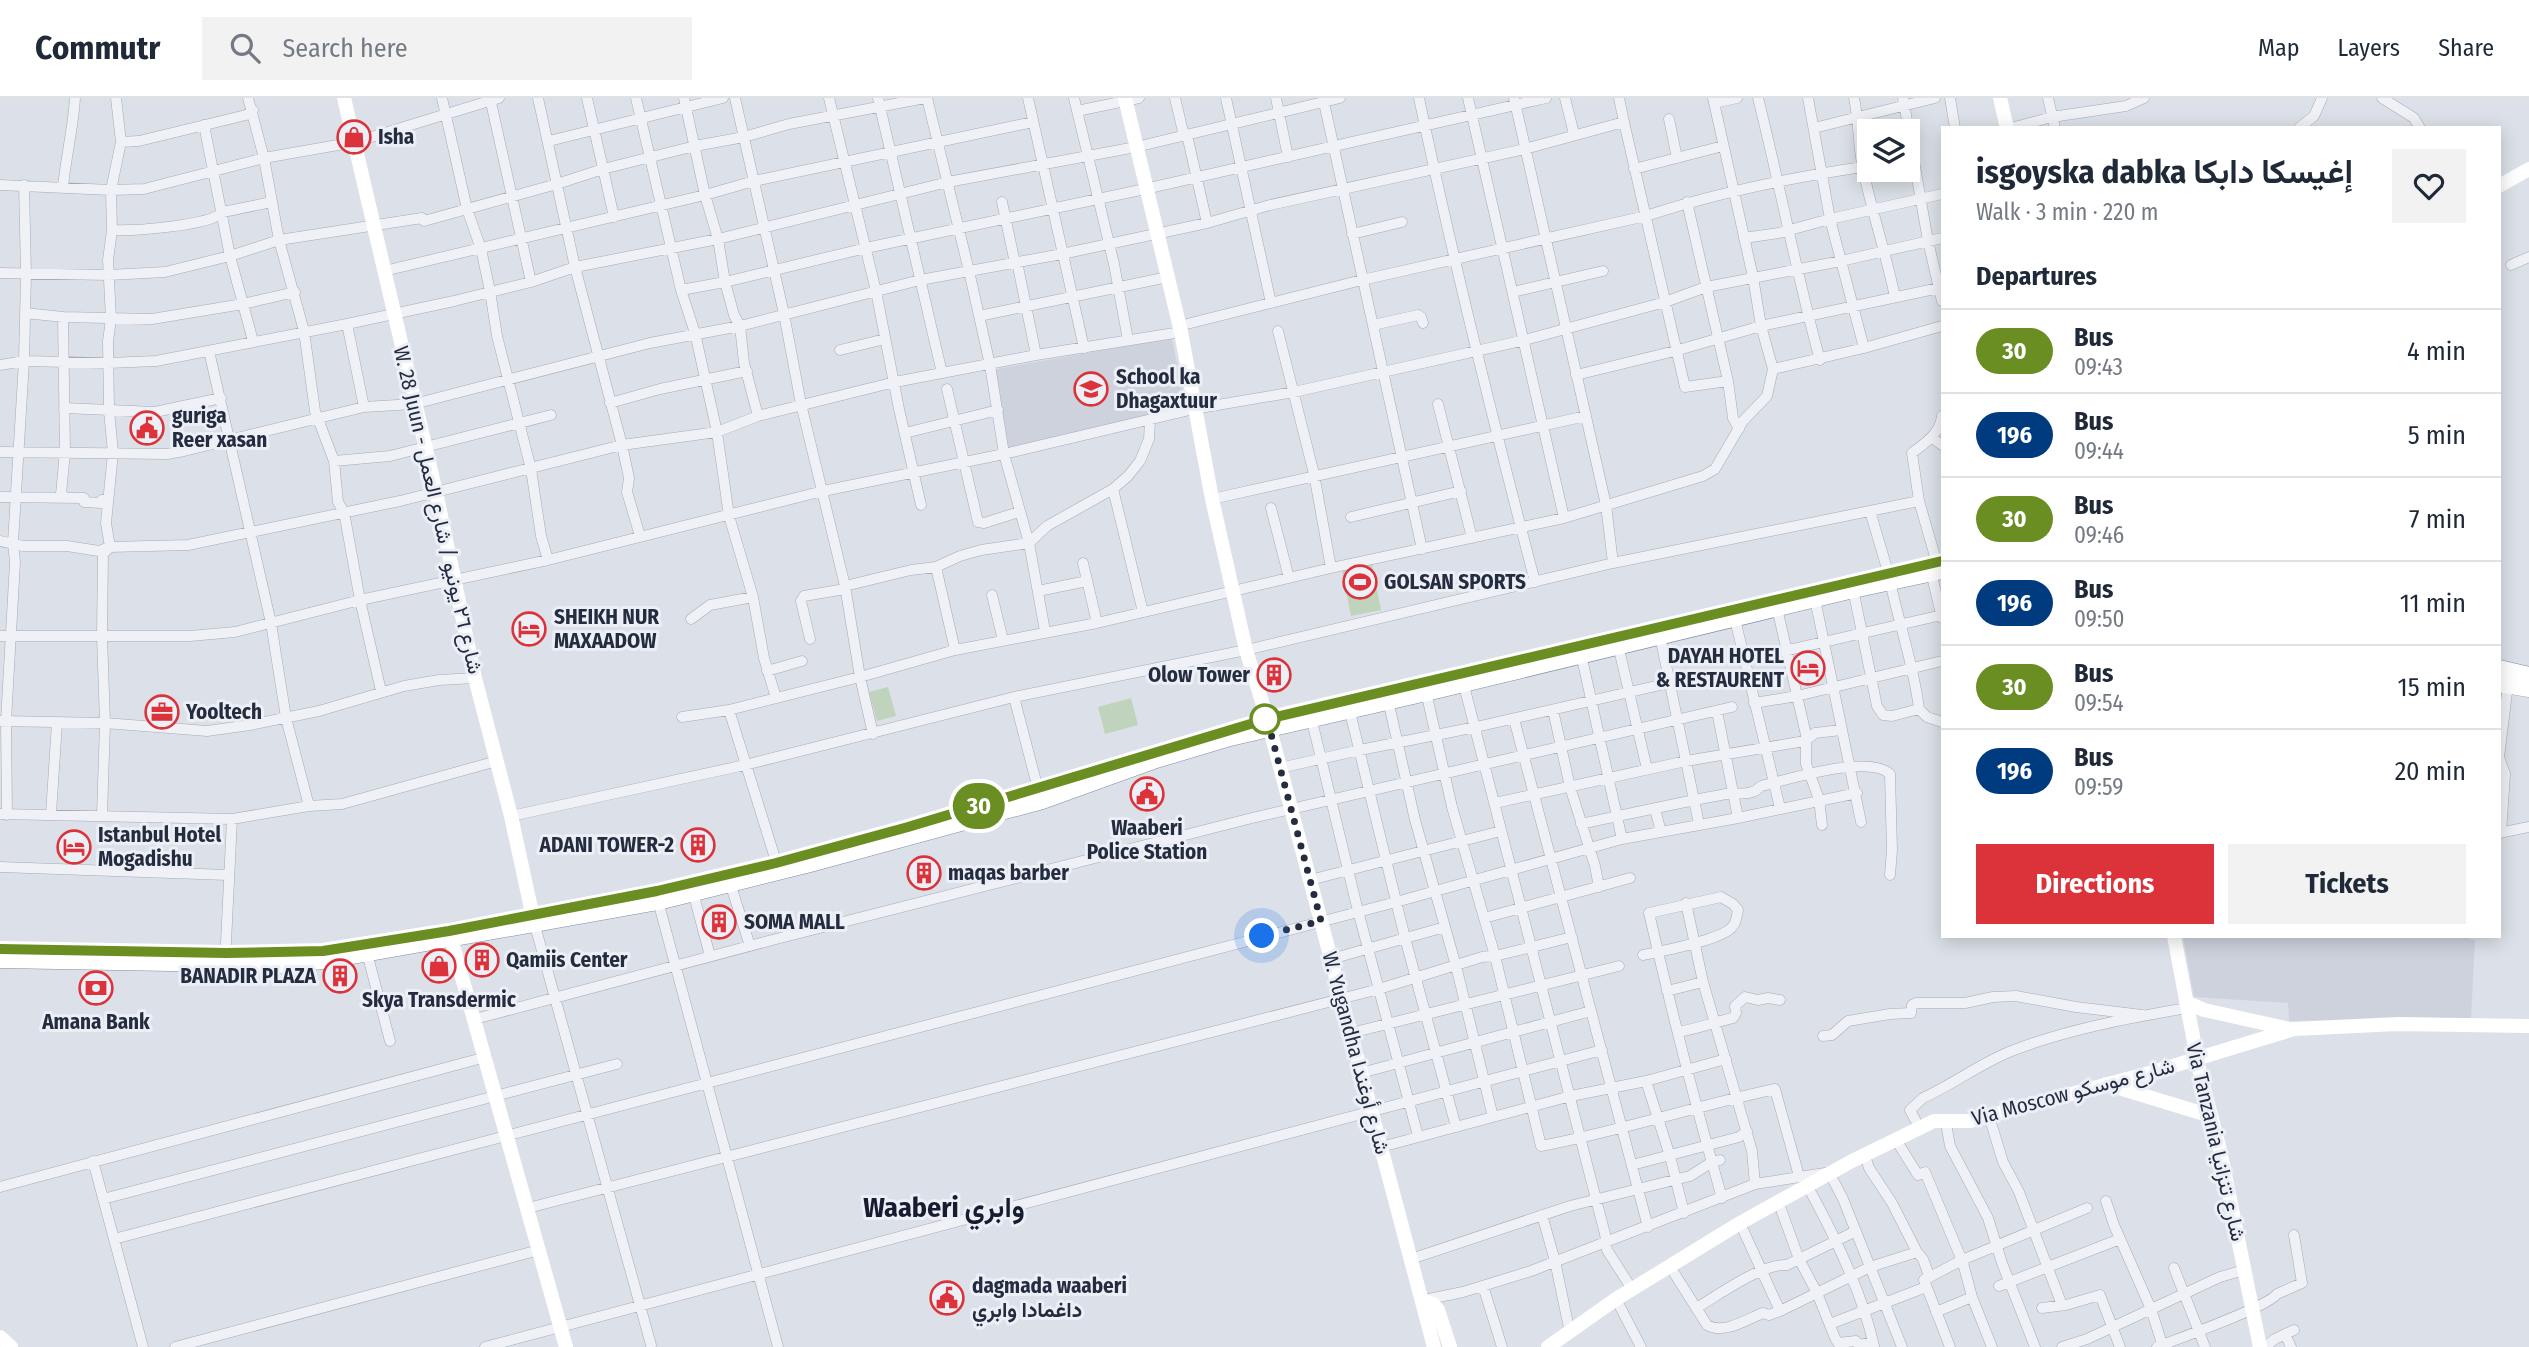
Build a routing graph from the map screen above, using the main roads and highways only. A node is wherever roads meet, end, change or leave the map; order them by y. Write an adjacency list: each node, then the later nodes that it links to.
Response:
1 (1939, 567): 2 (highway)
2 (1889, 577): 3 (highway); 3 (highway)
3 (1734, 615): 5 (highway); 5 (highway)
4 (2529, 676): 6 (highway)
5 (1462, 679): 8 (highway); 8 (highway)
6 (2502, 679): 7 (highway)
7 (2529, 688)
8 (1268, 723): 9 (highway); 9 (highway)
9 (777, 867): 10 (highway); 10 (highway)
10 (533, 918): 11 (highway)
11 (450, 935): 14 (highway); 14 (highway)
12 (0, 949): 14 (highway)
13 (0, 958): 14 (highway)
14 (226, 958)

